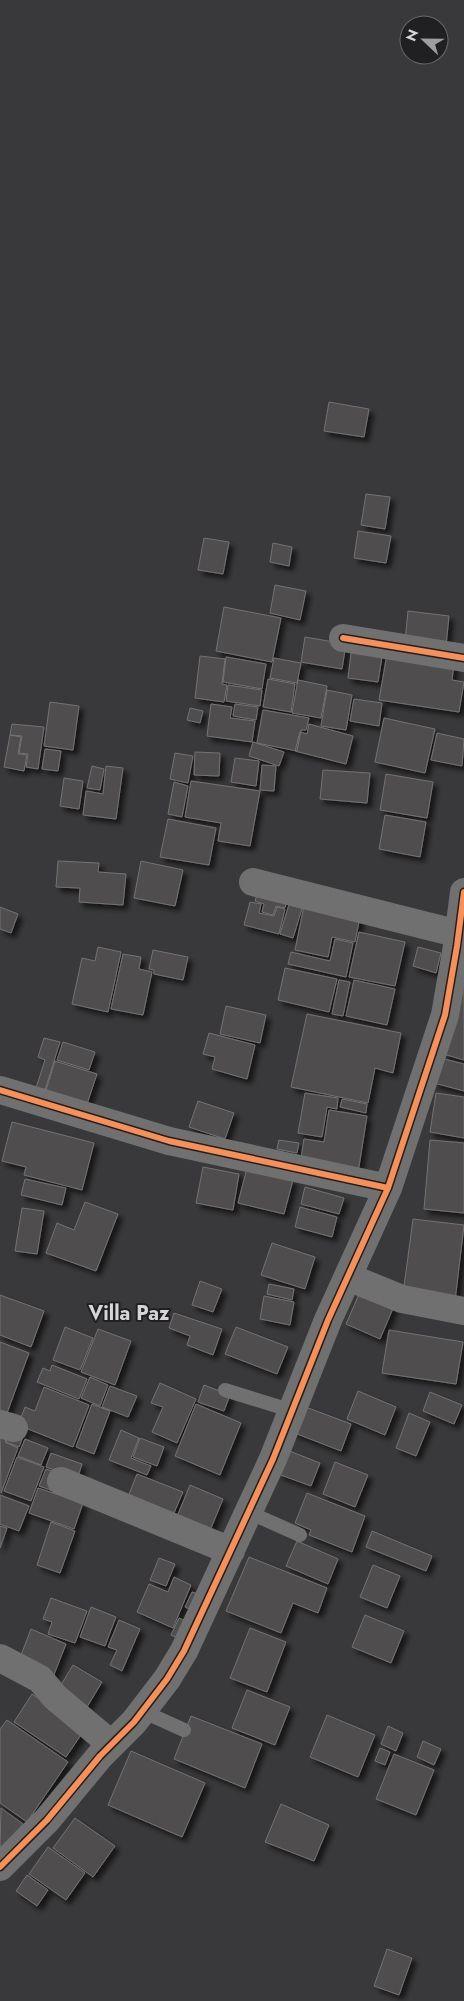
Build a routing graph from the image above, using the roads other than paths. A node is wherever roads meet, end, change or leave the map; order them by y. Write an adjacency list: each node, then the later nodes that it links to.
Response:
1 (343, 638): 2 (street)
2 (464, 658)
3 (253, 882): 5 (street)
4 (464, 892): 5 (street)
5 (460, 942): 7 (street)
6 (0, 1090): 7 (street)
7 (388, 1188): 8 (street)
8 (348, 1277): 9 (street); 11 (street)
9 (464, 1311)
10 (225, 1390): 11 (lane)
11 (293, 1411): 13 (street)
12 (61, 1481): 15 (street)
13 (248, 1512): 14 (lane); 15 (street)
14 (300, 1535)
15 (231, 1551): 17 (street)
16 (0, 1658): 19 (street)
17 (142, 1711): 18 (lane); 19 (street)
18 (184, 1730)
19 (111, 1744): 20 (street)
20 (0, 1867)

